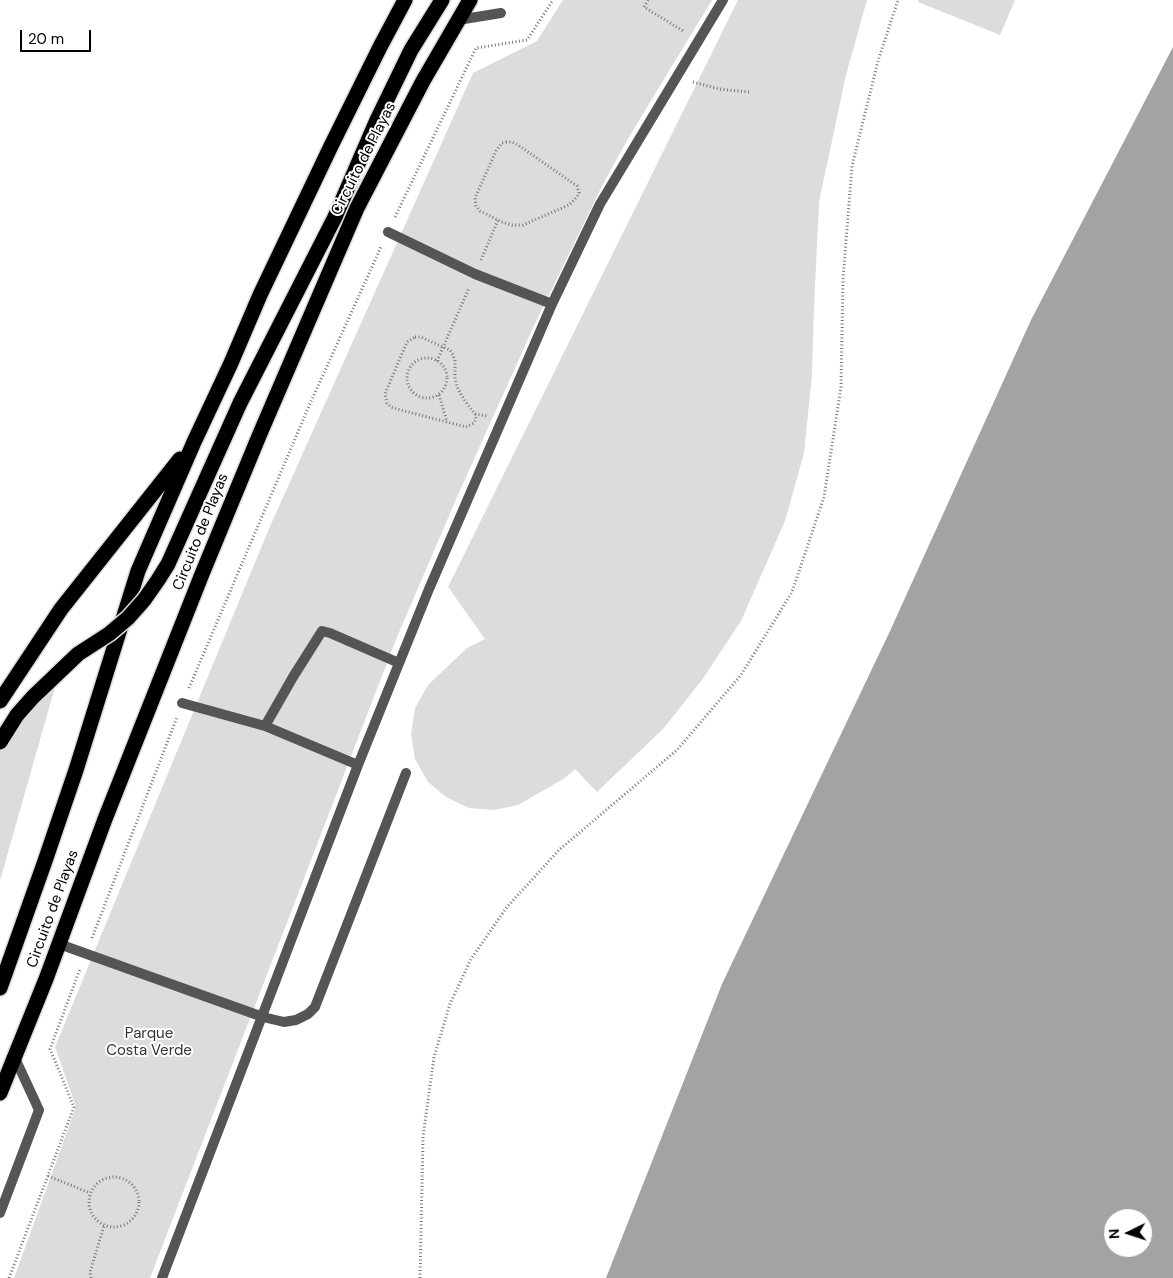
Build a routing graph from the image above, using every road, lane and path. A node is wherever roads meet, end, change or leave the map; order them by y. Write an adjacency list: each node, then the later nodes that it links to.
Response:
1 (404, 0): 18 (highway, Circuito de Playas)
2 (442, 0): 23 (highway, bridge)
3 (470, 0): 9 (highway, Circuito de Playas)
4 (553, 0): 14 (path)
5 (648, 0): 10 (path)
6 (724, 0): 10 (lane)
7 (898, 0): 39 (path)
8 (501, 14): 9 (lane)
9 (458, 20): 26 (highway, Circuito de Playas)
10 (698, 40): 11 (lane)
11 (677, 75): 12 (path); 15 (lane)
12 (749, 92)
13 (512, 225): 13 (path)
14 (388, 232): 15 (lane); 21 (path)
15 (552, 304): 19 (lane)
16 (438, 394): 16 (path); 17 (path)
17 (447, 422): 17 (path)
18 (194, 442): 20 (highway); 28 (highway, Circuito de Playas)
19 (399, 663): 22 (lane); 24 (lane)
20 (0, 701)
21 (182, 703): 22 (lane); 27 (path)
22 (265, 726): 24 (lane)
23 (0, 742)
24 (358, 765): 29 (lane)
25 (406, 774): 29 (lane)
26 (59, 944): 27 (lane); 30 (highway, Circuito de Playas)
27 (86, 954): 29 (lane); 32 (path)
28 (0, 988)
29 (263, 1017): 38 (lane)
30 (14, 1056): 31 (highway, Circuito de Playas); 34 (lane)
31 (0, 1093)
32 (48, 1176): 33 (path); 36 (path)
33 (90, 1193): 35 (path); 35 (path)
34 (0, 1212)
35 (104, 1226): 37 (path)
36 (9, 1278)
37 (91, 1278)
38 (162, 1278)
39 (420, 1278)

